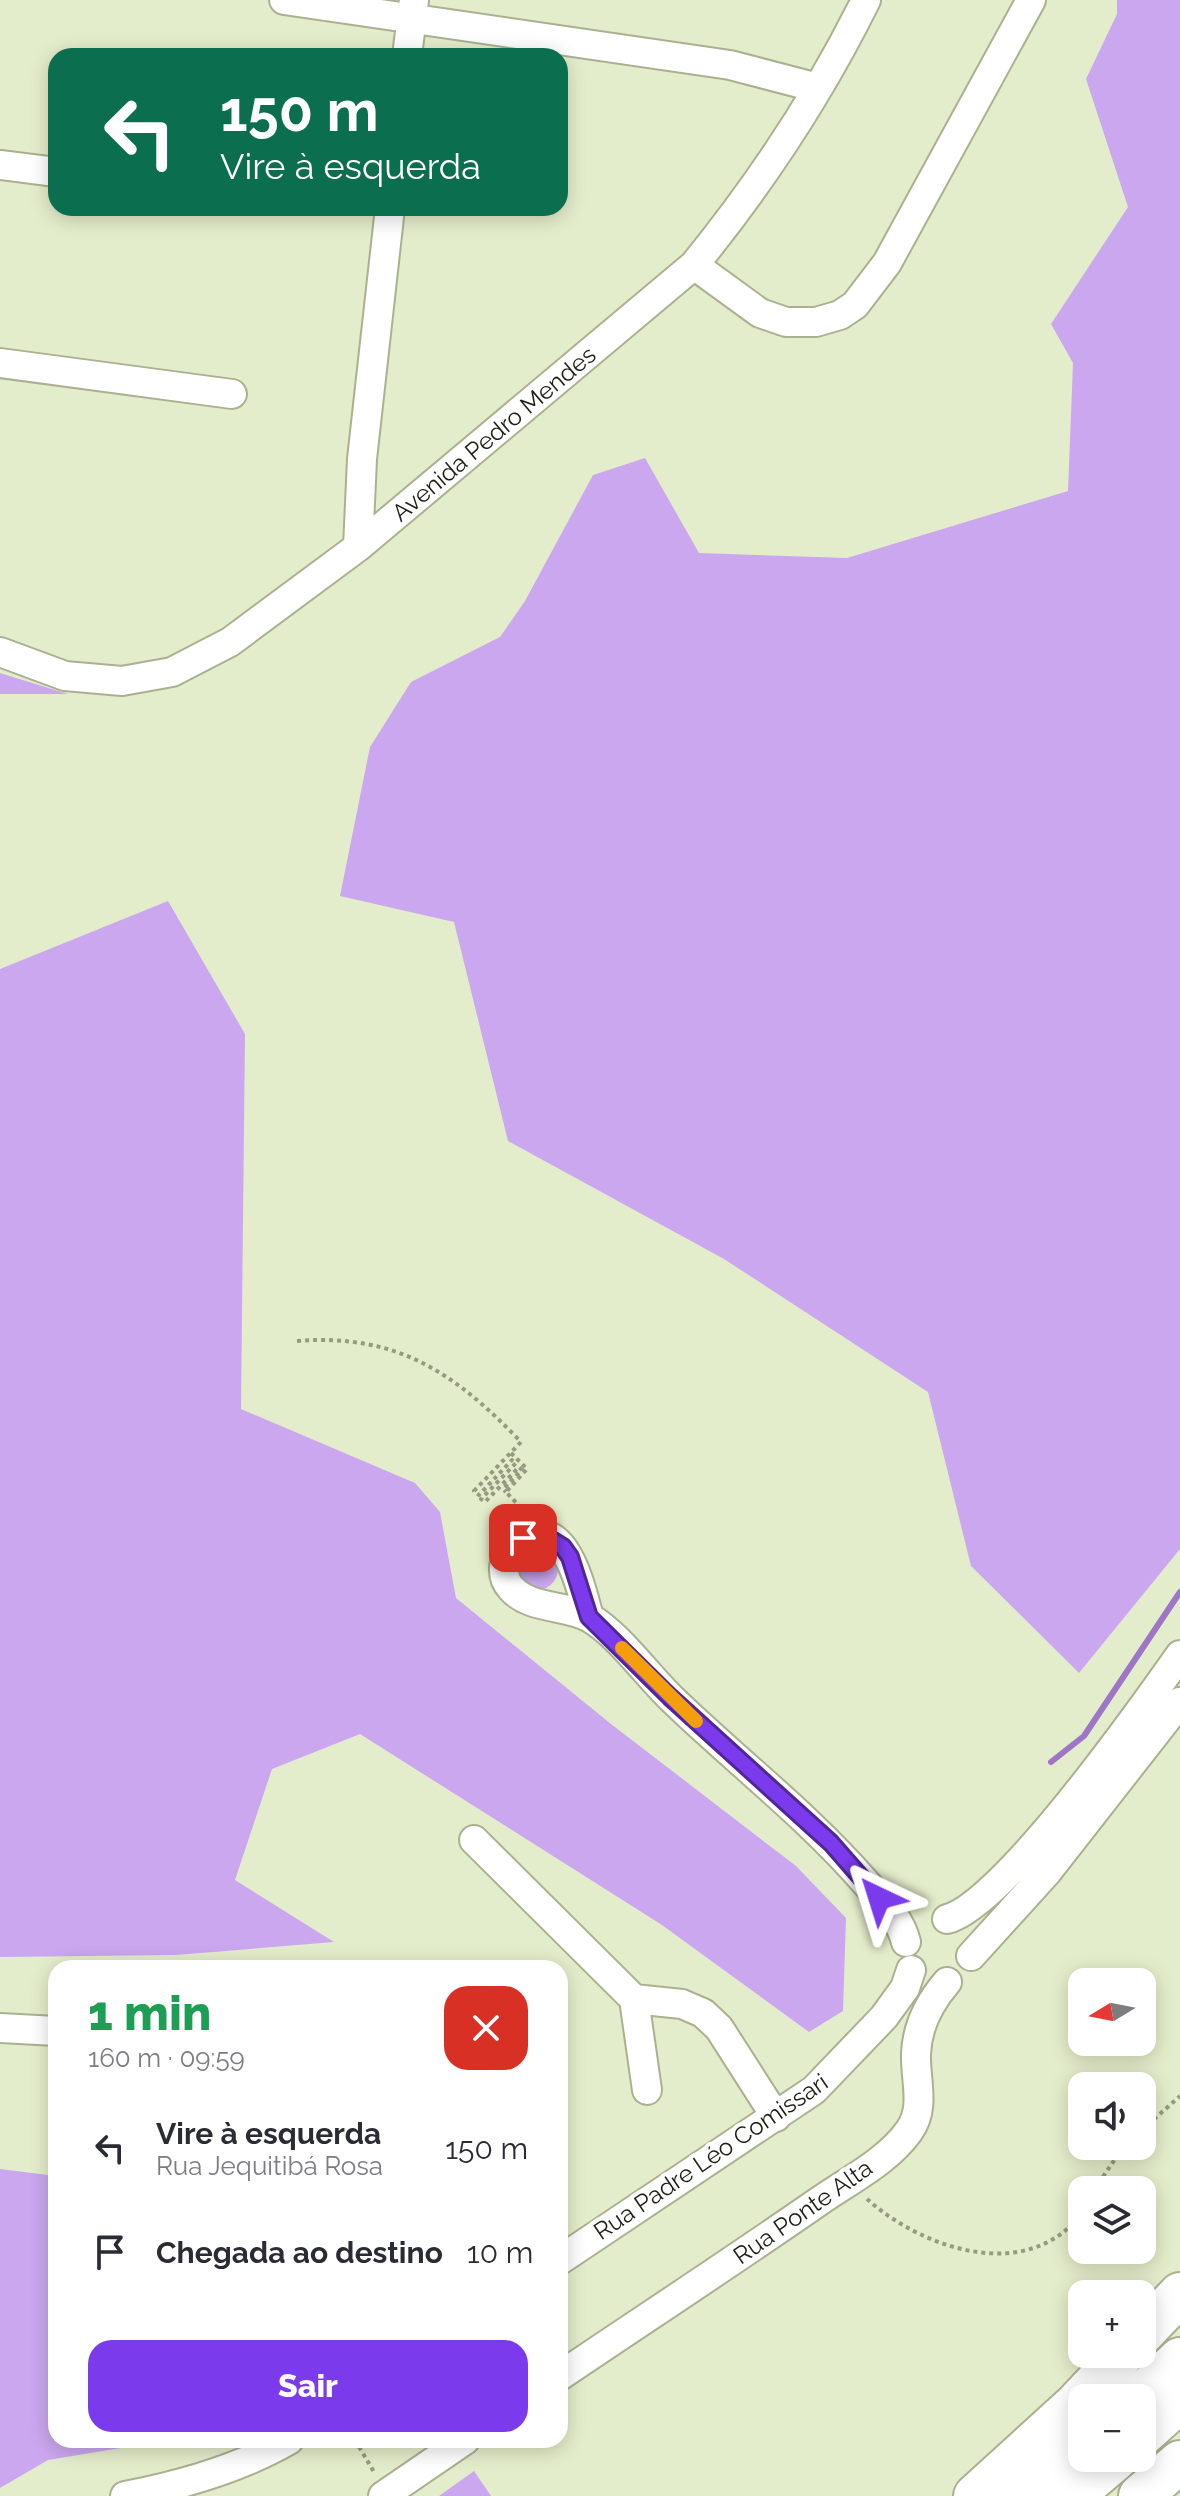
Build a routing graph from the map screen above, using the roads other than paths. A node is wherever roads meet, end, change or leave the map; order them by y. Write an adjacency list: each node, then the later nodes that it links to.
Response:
1 (284, 0): 4 (street)
2 (866, 0): 6 (street, Avenida Pedro Mendes)
3 (1031, 0): 10 (street)
4 (412, 10): 5 (street); 6 (street)
5 (408, 48)
6 (818, 88): 10 (street, Avenida Pedro Mendes)
7 (0, 165): 8 (street)
8 (48, 171)
9 (389, 216): 13 (street)
10 (694, 265): 13 (street, Avenida Pedro Mendes)
11 (0, 363): 12 (street)
12 (232, 394)
13 (358, 547): 14 (street, Avenida Pedro Mendes)
14 (0, 652)
15 (589, 1617): 19 (street)
16 (1180, 1655): 19 (street)
17 (1180, 1702): 20 (street)
18 (474, 1840): 23 (street)
19 (917, 1925): 20 (street); 21 (street)
20 (971, 1956): 22 (street)
21 (911, 1970): 22 (street); 27 (street, Rua Padre Léo Comissari)
22 (947, 1982): 33 (street, Rua Ponte Alta)
23 (634, 1999): 26 (street); 27 (street)
24 (0, 2028): 25 (street)
25 (48, 2031)
26 (647, 2090)
27 (776, 2117): 28 (street, Rua Padre Léo Comissari)
28 (568, 2255)
29 (1180, 2294): 30 (highway)
30 (1156, 2319)
31 (1180, 2359): 34 (highway)
32 (1110, 2368): 44 (highway)
33 (568, 2371)
34 (1153, 2384)
35 (1180, 2401): 36 (highway)
36 (1156, 2422)
37 (273, 2448): 43 (street)
38 (453, 2448): 42 (street)
39 (1068, 2462): 45 (highway)
40 (1180, 2462): 47 (highway)
41 (1100, 2472): 46 (highway)
42 (385, 2495)
43 (125, 2496)
44 (975, 2496)
45 (1026, 2496)
46 (1072, 2496)
47 (1140, 2496)

